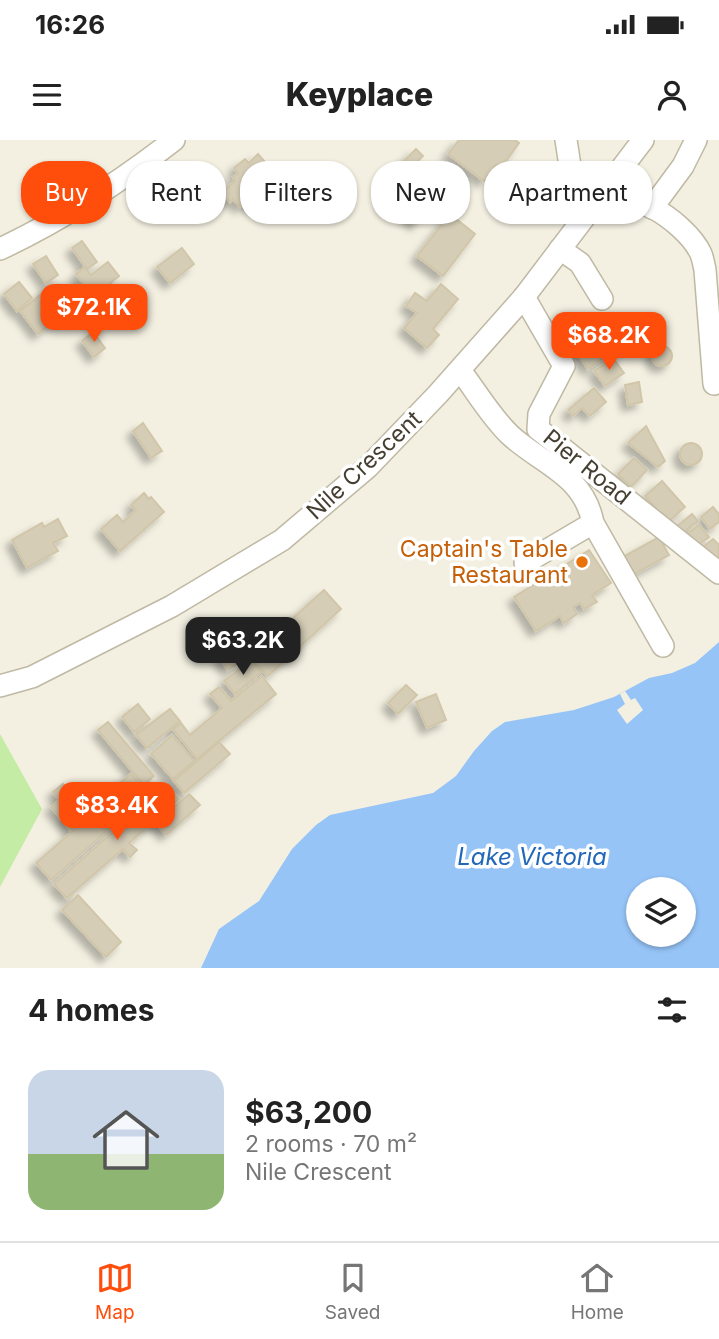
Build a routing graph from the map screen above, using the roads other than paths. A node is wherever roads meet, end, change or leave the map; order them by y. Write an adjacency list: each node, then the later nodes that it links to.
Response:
1 (174, 140): 9 (street)
2 (566, 140): 5 (street)
3 (642, 140): 6 (street, Nile Crescent)
4 (696, 140): 7 (street)
5 (569, 161)
6 (627, 161)
7 (652, 208): 14 (street)
8 (579, 224): 10 (street, Nile Crescent)
9 (0, 249)
10 (560, 249): 11 (street, Nile Crescent); 12 (street)
11 (524, 297): 13 (street, Nile Crescent); 17 (street, Pier Road)
12 (602, 299)
13 (460, 370): 15 (street); 19 (street, Nile Crescent)
14 (714, 384)
15 (593, 523): 16 (street); 18 (street)
16 (526, 563)
17 (719, 573)
18 (663, 646)
19 (0, 687)

